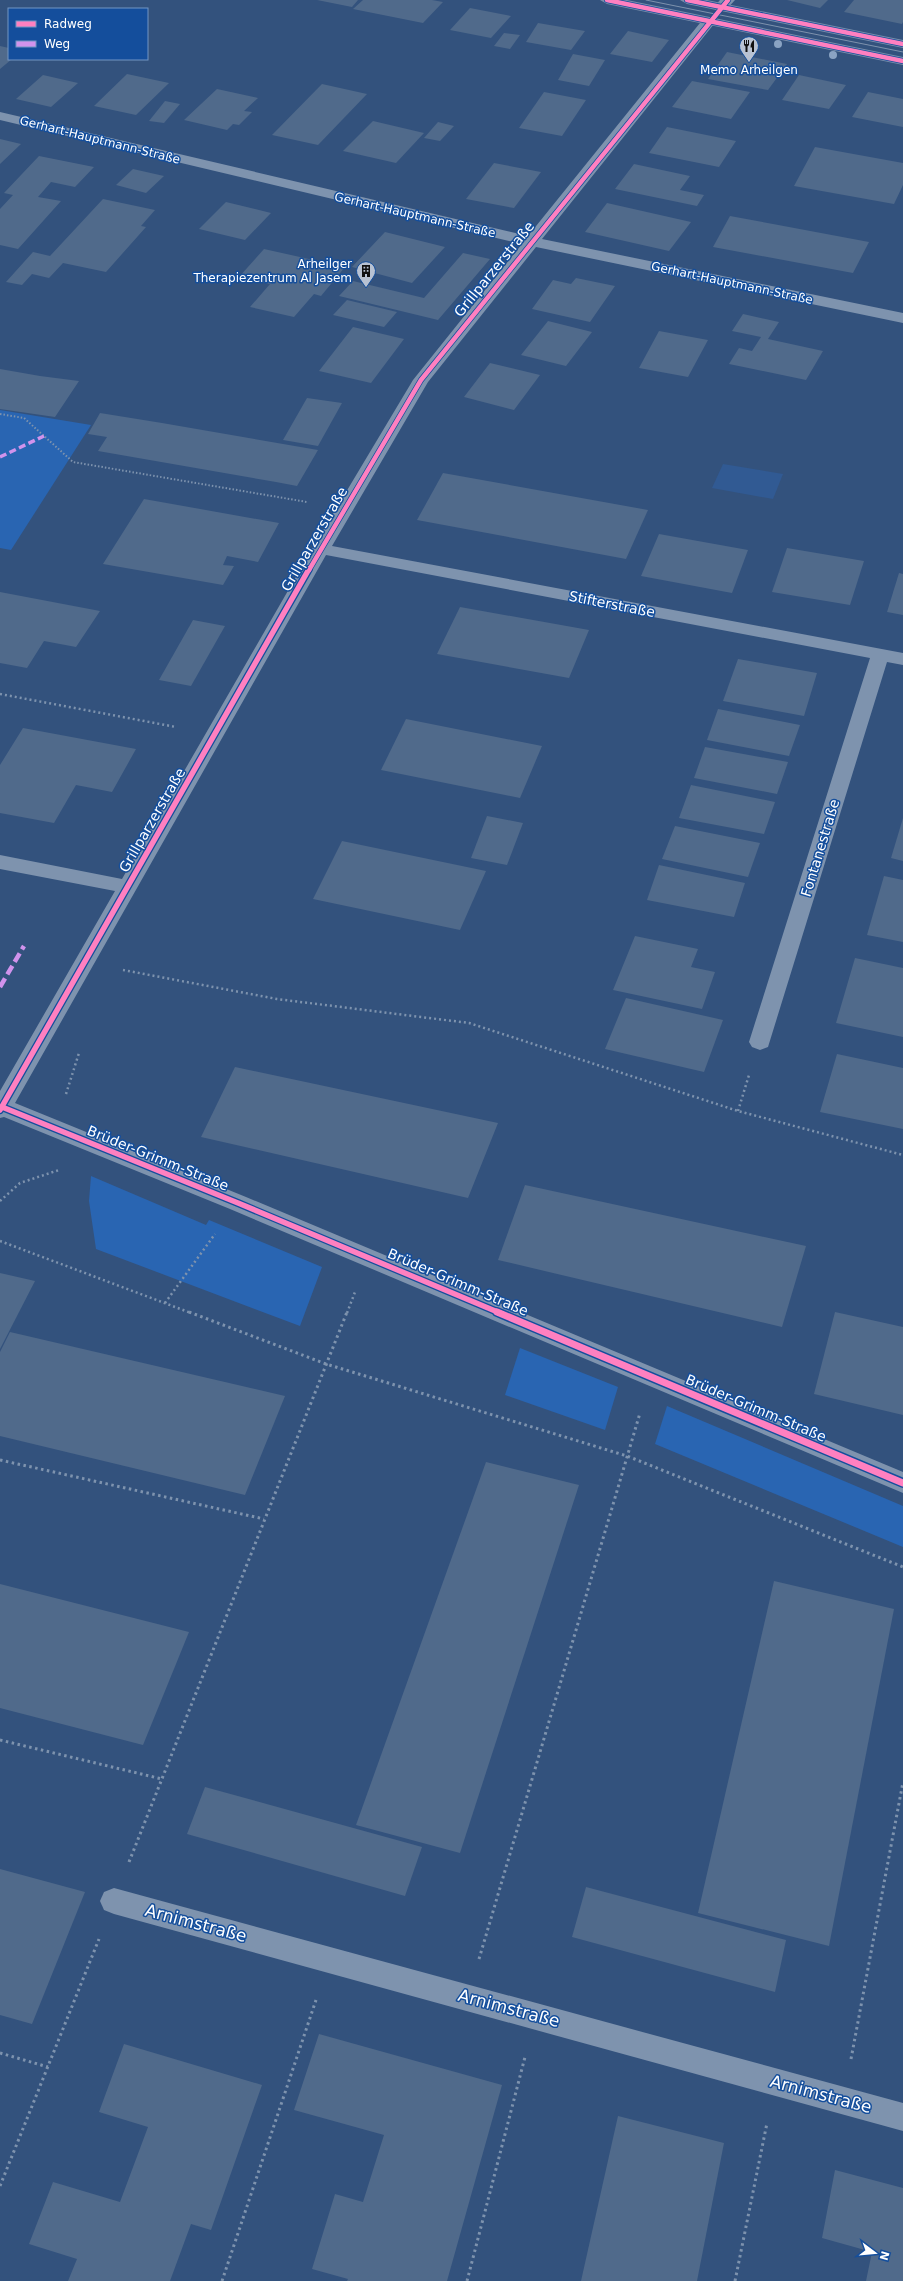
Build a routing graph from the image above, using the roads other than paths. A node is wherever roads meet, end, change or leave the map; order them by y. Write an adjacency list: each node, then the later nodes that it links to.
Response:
1 (607, 0): 4 (street)
2 (687, 0): 3 (street)
3 (725, 4): 4 (street); 5 (street)
4 (709, 21): 6 (street); 8 (street, Grillparzerstraße)
5 (903, 44)
6 (903, 61)
7 (0, 116): 8 (street, Gerhart-Hauptmann-Straße)
8 (532, 242): 9 (street, Gerhart-Hauptmann-Straße); 10 (street, Grillparzerstraße)
9 (903, 318)
10 (321, 549): 11 (street, Stifterstraße); 14 (street, Grillparzerstraße)
11 (880, 655): 12 (street, Stifterstraße); 15 (street, Fontanestraße)
12 (903, 659)
13 (0, 862): 14 (street)
14 (128, 887): 16 (street, Grillparzerstraße)
15 (760, 1042)
16 (1, 1109): 17 (street, Brüder-Grimm-Straße)
17 (903, 1483)
18 (114, 1900): 19 (street, Arnimstraße)
19 (903, 2117)

